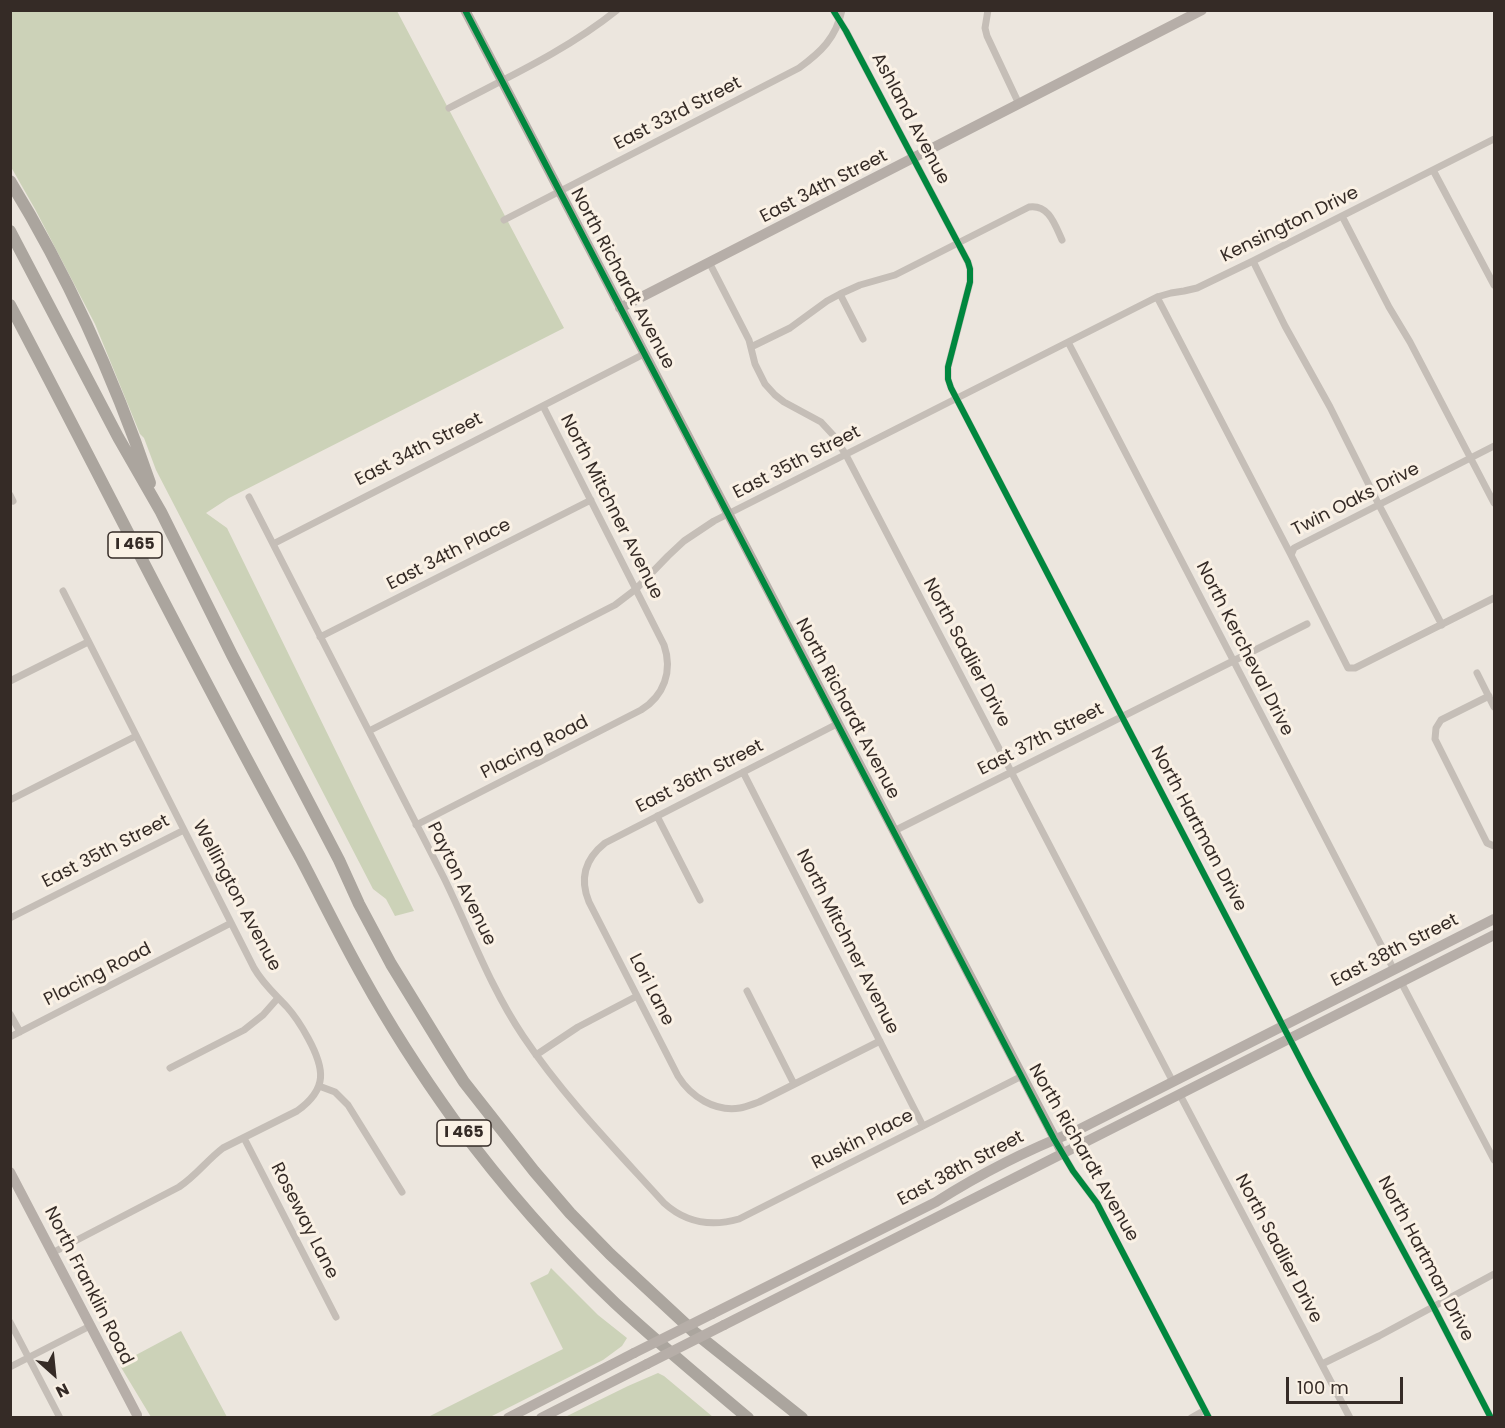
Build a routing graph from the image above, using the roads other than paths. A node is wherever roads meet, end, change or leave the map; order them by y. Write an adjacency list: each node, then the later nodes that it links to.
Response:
1 (465, 10): 8 (main road, North Richardt Avenue)
2 (617, 10): 8 (street)
3 (833, 10): 7 (street, Ashland Avenue)
4 (842, 10): 7 (street, East 33rd Street)
5 (988, 10): 9 (street)
6 (1202, 10): 9 (main road, East 34th Street)
7 (840, 20): 12 (street, Ashland Avenue); 15 (street, East 33rd Street)
8 (501, 81): 10 (street); 15 (main road, North Richardt Avenue)
9 (1019, 104): 12 (main road, East 34th Street)
10 (449, 108)
11 (1494, 139): 13 (street, Kensington Drive)
12 (913, 158): 20 (street, Ashland Avenue); 22 (main road, East 34th Street)
13 (1433, 170): 16 (street, Kensington Drive); 23 (street)
14 (10, 181): 42 (highway)
15 (559, 191): 17 (street, East 33rd Street); 27 (main road, North Richardt Avenue)
16 (1342, 216): 21 (street, Kensington Drive); 37 (street)
17 (504, 220)
18 (10, 231): 42 (highway, I 465)
19 (1062, 240): 20 (street)
20 (959, 242): 24 (street); 33 (street, North Hartman Drive)
21 (1253, 261): 25 (street, Kensington Drive); 41 (street)
22 (709, 262): 27 (main road, East 34th Street); 31 (street, North Sadlier Drive)
23 (1494, 285)
24 (840, 294): 29 (street); 31 (street)
25 (1157, 297): 28 (street, Kensington Drive); 45 (street)
26 (10, 305): 117 (highway, I 465)
27 (620, 308): 32 (main road, North Richardt Avenue)
28 (1096, 328): 30 (street, East 35th Street)
29 (863, 339)
30 (1068, 342): 33 (street, East 35th Street); 53 (street, North Kercheval Drive)
31 (752, 347): 36 (street, North Sadlier Drive)
32 (644, 354): 34 (street, East 34th Street); 43 (main road, North Richardt Avenue)
33 (956, 399): 36 (street, East 35th Street); 59 (street, North Hartman Drive)
34 (543, 406): 39 (street, North Mitchner Avenue); 44 (street, East 34th Street)
35 (1494, 446): 37 (street, Twin Oaks Drive)
36 (846, 455): 43 (street, East 35th Street); 64 (street, North Sadlier Drive)
37 (1472, 458): 40 (street); 41 (street, Twin Oaks Drive)
38 (249, 497): 44 (street, Payton Avenue)
39 (591, 500): 46 (street, North Mitchner Avenue); 51 (street, East 34th Place)
40 (1494, 503)
41 (1379, 505): 45 (street, Twin Oaks Drive); 50 (street)
42 (160, 512): 118 (highway, I 465)
43 (728, 514): 46 (street, East 35th Street); 60 (main road, North Richardt Avenue)
44 (273, 543): 51 (street, Payton Avenue)
45 (1291, 555): 50 (street, Twin Oaks Drive)
46 (636, 589): 56 (street, North Mitchner Avenue); 61 (street, East 35th Street)
47 (63, 591): 52 (street, Wellington Avenue)
48 (1494, 598): 50 (street)
49 (1307, 624): 53 (street)
50 (1442, 625)
51 (321, 637): 61 (street, Payton Avenue)
52 (88, 642): 55 (street); 62 (street, Wellington Avenue)
53 (1233, 660): 59 (street, East 37th Street); 77 (street, North Kercheval Drive)
54 (1477, 673): 57 (street)
55 (10, 681)
56 (662, 690): 67 (street, Placing Road)
57 (1489, 696): 58 (street); 70 (street)
58 (1494, 707)
59 (1122, 717): 64 (street, East 37th Street); 83 (street, North Hartman Drive)
60 (837, 724): 63 (street, East 36th Street); 69 (main road, North Richardt Avenue)
61 (369, 731): 67 (street, Payton Avenue)
62 (136, 736): 65 (street); 68 (street, Wellington Avenue)
63 (743, 772): 66 (street, East 36th Street); 87 (street, North Mitchner Avenue)
64 (1011, 772): 69 (street, East 37th Street); 91 (street, North Sadlier Drive)
65 (10, 800)
66 (657, 816): 71 (street, East 36th Street); 72 (street)
67 (416, 825): 88 (street, Payton Avenue)
68 (184, 830): 73 (street, East 35th Street); 75 (street, Wellington Avenue)
69 (894, 831): 90 (main road, North Richardt Avenue)
70 (1494, 846)
71 (586, 868): 80 (street, Lori Lane)
72 (700, 900)
73 (10, 918)
74 (1494, 919): 77 (main road, East 38th Street)
75 (231, 923): 81 (street, Wellington Avenue); 84 (street, Placing Road)
76 (1494, 935): 78 (main road, East 38th Street)
77 (1394, 970): 83 (main road, East 38th Street)
78 (1401, 982): 86 (main road, East 38th Street); 99 (street)
79 (747, 991): 92 (street)
80 (637, 996): 88 (street); 92 (street, Lori Lane)
81 (278, 998): 89 (street); 93 (street, Wellington Avenue)
82 (10, 1014): 84 (street)
83 (1284, 1026): 86 (street, North Hartman Drive); 91 (main road, East 38th Street)
84 (20, 1032): 85 (street, Placing Road)
85 (10, 1037)
86 (1290, 1038): 94 (main road, East 38th Street); 105 (street, North Hartman Drive)
87 (880, 1041): 92 (street); 95 (street, North Mitchner Avenue)
88 (536, 1055): 102 (street, Payton Avenue)
89 (170, 1068)
90 (1022, 1076): 95 (street, Ruskin Place); 97 (main road, North Richardt Avenue)
91 (1173, 1082): 97 (main road, East 38th Street)
92 (794, 1084)
93 (319, 1086): 96 (street); 101 (street)
94 (1180, 1095): 98 (main road, East 38th Street); 110 (street, North Sadlier Drive)
95 (923, 1126): 102 (street, Ruskin Place)
96 (244, 1138): 103 (street); 106 (street, Roseway Lane)
97 (1054, 1139): 98 (main road, North Richardt Avenue); 115 (main road, East 38th Street, bridge)
98 (1063, 1154): 112 (street, North Richardt Avenue); 116 (main road, East 38th Street, bridge)
99 (1494, 1160)
100 (10, 1173): 103 (main road, North Franklin Road)
101 (402, 1192)
102 (715, 1224)
103 (52, 1252): 108 (main road, North Franklin Road)
104 (1494, 1274): 105 (street)
105 (1433, 1306): 110 (street); 122 (street, North Hartman Drive)
106 (336, 1317)
107 (10, 1322): 109 (street)
108 (90, 1326): 109 (street); 113 (main road, North Franklin Road)
109 (29, 1357): 111 (street); 114 (street)
110 (1322, 1364): 121 (street, North Sadlier Drive)
111 (10, 1367)
112 (1205, 1410): 119 (street); 120 (street, North Richardt Avenue)
113 (138, 1417)
114 (60, 1418)
115 (508, 1418)
116 (541, 1418)
117 (748, 1418)
118 (802, 1418)
119 (1191, 1418)
120 (1209, 1418)
121 (1350, 1418)
122 (1491, 1418)

